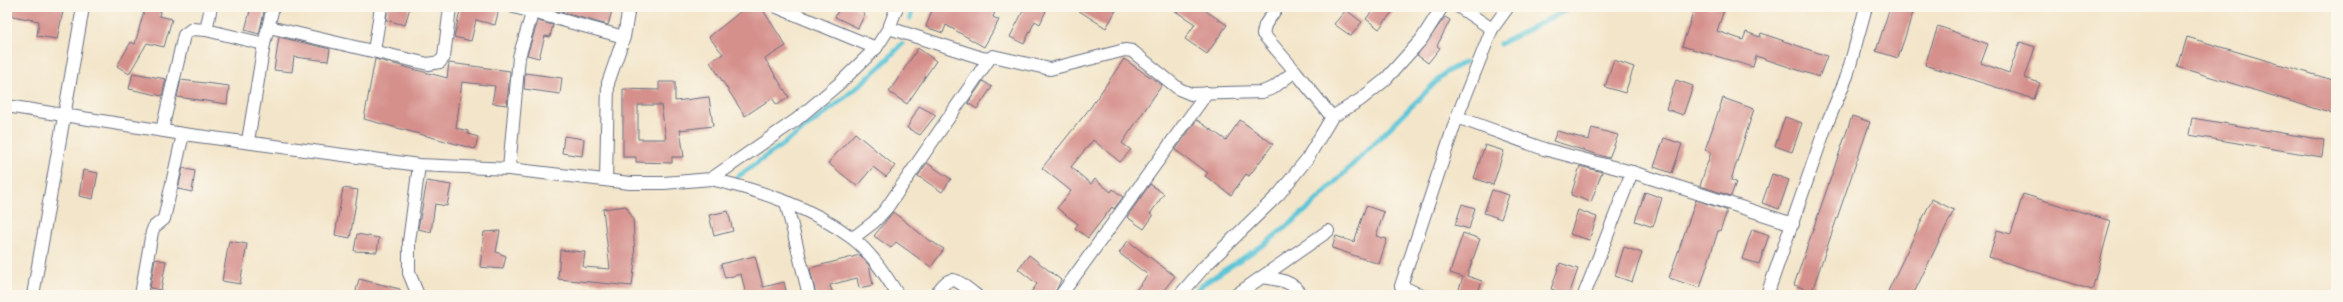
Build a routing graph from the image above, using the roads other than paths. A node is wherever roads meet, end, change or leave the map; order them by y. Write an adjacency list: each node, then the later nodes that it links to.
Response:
1 (83, 7): 28 (street)
2 (211, 7): 19 (street)
3 (274, 7): 16 (street)
4 (382, 7): 23 (street)
5 (450, 7): 23 (street)
6 (514, 7): 15 (street)
7 (628, 7): 20 (street)
8 (777, 7): 22 (street)
9 (897, 7): 17 (street)
10 (1277, 7): 25 (street)
11 (1442, 7): 30 (street)
12 (1459, 7): 18 (street)
13 (1508, 7): 18 (street)
14 (1866, 7): 40 (street)
15 (534, 10): 20 (street); 35 (street)
16 (269, 27): 21 (street); 23 (street)
17 (889, 28): 22 (street); 24 (street)
18 (1492, 29): 29 (street)
19 (206, 30): 21 (street); 31 (street)
20 (624, 37): 38 (street)
21 (264, 44): 33 (street)
22 (876, 48): 37 (street)
23 (374, 51)
24 (989, 59): 26 (street); 42 (street)
25 (1295, 71): 26 (street); 30 (street)
26 (1207, 93): 52 (street)
27 (7, 106): 28 (street)
28 (64, 116): 31 (street); 45 (street)
29 (1457, 116): 36 (street); 44 (street)
30 (1332, 117): 53 (street)
31 (162, 130): 32 (street)
32 (183, 134): 33 (street); 46 (street)
33 (248, 141): 34 (street)
34 (420, 165): 35 (street); 47 (street)
35 (509, 169): 38 (street)
36 (1632, 172): 40 (street); 57 (street)
37 (711, 179): 38 (street); 39 (street)
38 (606, 180)
39 (786, 202): 42 (street); 48 (street)
40 (1793, 224): 58 (street)
41 (1328, 231): 43 (street)
42 (853, 238): 49 (street)
43 (1262, 277): 54 (street); 55 (street)
44 (1400, 291): 56 (street)
45 (33, 295)
46 (141, 295)
47 (418, 295)
48 (810, 295)
49 (898, 295)
50 (936, 295): 51 (street)
51 (976, 295)
52 (1061, 295)
53 (1180, 295)
54 (1236, 295)
55 (1301, 295)
56 (1420, 295)
57 (1584, 295)
58 (1767, 295)

